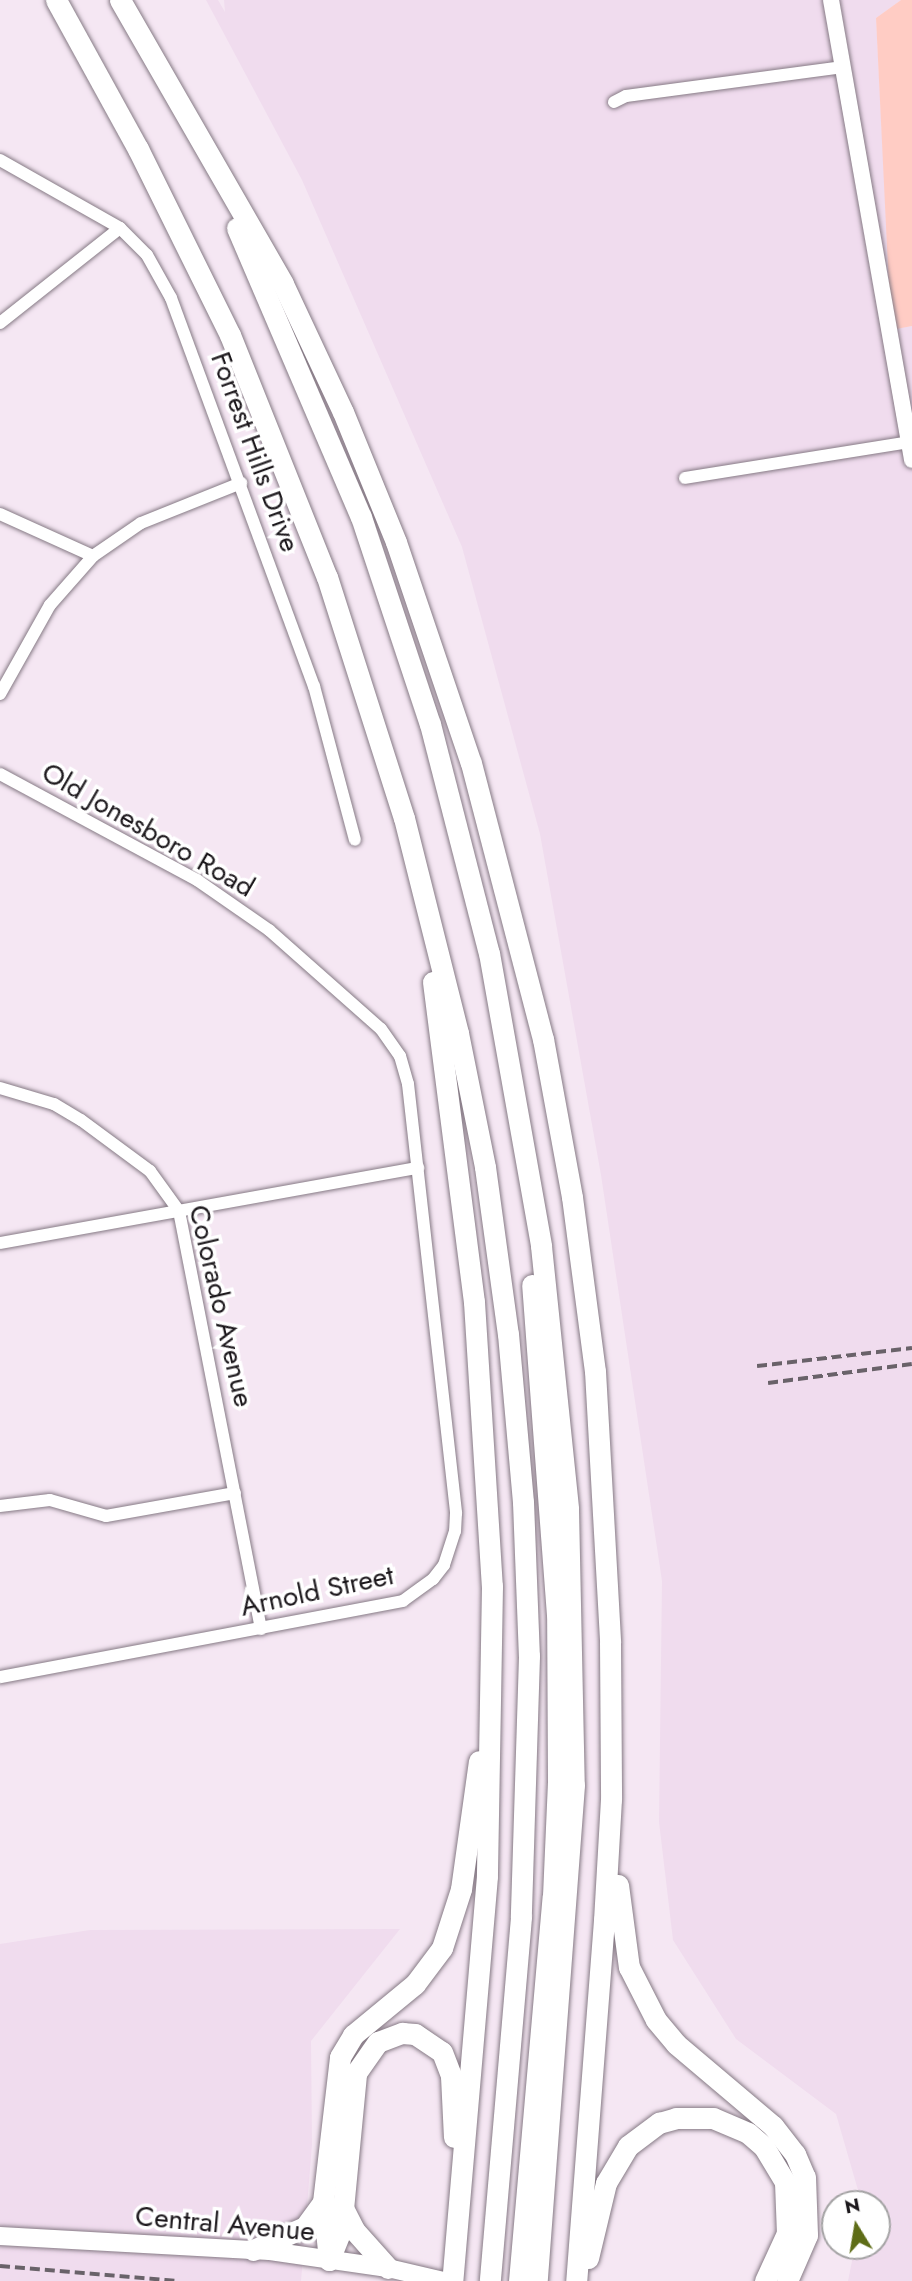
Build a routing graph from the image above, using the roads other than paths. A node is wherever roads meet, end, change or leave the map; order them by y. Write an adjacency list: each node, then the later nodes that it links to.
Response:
1 (56, 0): 19 (highway)
2 (120, 0): 6 (highway)
3 (831, 0): 4 (street)
4 (843, 67): 5 (street); 10 (street)
5 (614, 102)
6 (176, 103): 24 (highway); 30 (highway)
7 (0, 160): 8 (street, Forrest Hills Drive)
8 (120, 228): 9 (street); 13 (street, Forrest Hills Drive)
9 (0, 323)
10 (909, 442): 11 (street); 12 (street)
11 (912, 460)
12 (685, 478)
13 (241, 483): 15 (street); 18 (street, Forrest Hills Drive)
14 (0, 514): 15 (street)
15 (93, 556): 16 (street)
16 (0, 694)
17 (0, 774): 21 (street, Old Jonesboro Road)
18 (355, 841)
19 (423, 900): 28 (highway); 39 (highway)
20 (0, 1088): 22 (street, Colorado Avenue)
21 (418, 1168): 22 (street); 27 (street, Arnold Street)
22 (179, 1211): 23 (street); 25 (street, Colorado Avenue)
23 (0, 1243)
24 (541, 1246): 40 (highway); 41 (highway)
25 (235, 1493): 26 (street); 27 (street, Colorado Avenue)
26 (0, 1506)
27 (261, 1629): 29 (street, Arnold Street)
28 (491, 1676): 31 (highway); 33 (highway)
29 (0, 1677)
30 (611, 1799): 42 (highway); 45 (highway)
31 (333, 2205): 33 (highway); 34 (highway); 35 (highway); 36 (highway)
32 (0, 2236): 34 (main road, Central Avenue)
33 (456, 2244): 38 (highway)
34 (253, 2250): 35 (main road, Central Avenue)
35 (329, 2259): 36 (main road, Central Avenue)
36 (388, 2268): 37 (main road, Central Avenue)
37 (444, 2281)
38 (452, 2281)
39 (490, 2281)
40 (519, 2281)
41 (537, 2281)
42 (576, 2281)
43 (584, 2281): 44 (highway)
44 (765, 2281)
45 (787, 2281)

